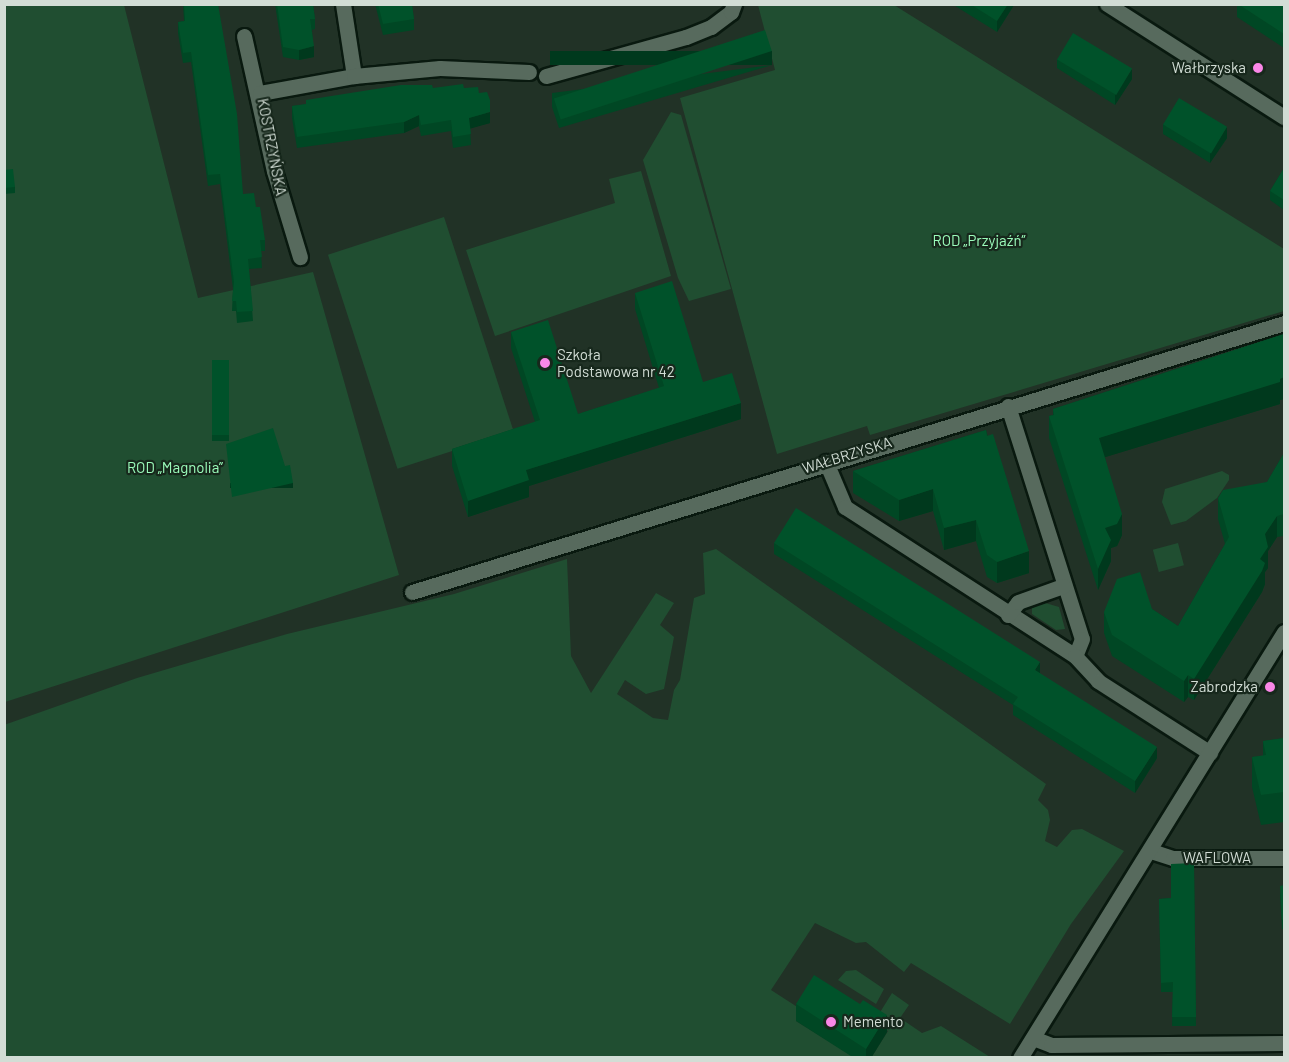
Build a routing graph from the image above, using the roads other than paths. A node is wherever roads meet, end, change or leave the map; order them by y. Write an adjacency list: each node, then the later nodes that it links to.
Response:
1 (343, 4): 6 (street)
2 (734, 4): 7 (street)
3 (1107, 4): 9 (street)
4 (244, 36): 8 (street)
5 (529, 72): 6 (street, KOSTRZYŃSKA)
6 (354, 75): 8 (street, KOSTRZYŃSKA)
7 (546, 76)
8 (260, 93): 10 (street, KOSTRZYŃSKA)
9 (1284, 117)
10 (300, 257)
11 (1284, 323): 12 (street, WAŁBRZYSKA)
12 (1008, 406): 13 (street, WAŁBRZYSKA); 14 (street)
13 (826, 462): 15 (street, WAŁBRZYSKA); 16 (street)
14 (1063, 586): 16 (street); 18 (street)
15 (412, 592)
16 (1008, 615): 18 (street)
17 (1284, 632): 19 (street)
18 (1074, 656): 19 (street)
19 (1210, 753): 20 (street)
20 (1151, 851): 21 (street, WAFLOWA); 22 (street)
21 (1284, 858)
22 (1033, 1038): 23 (street); 24 (street)
23 (1284, 1043)
24 (1020, 1058)

